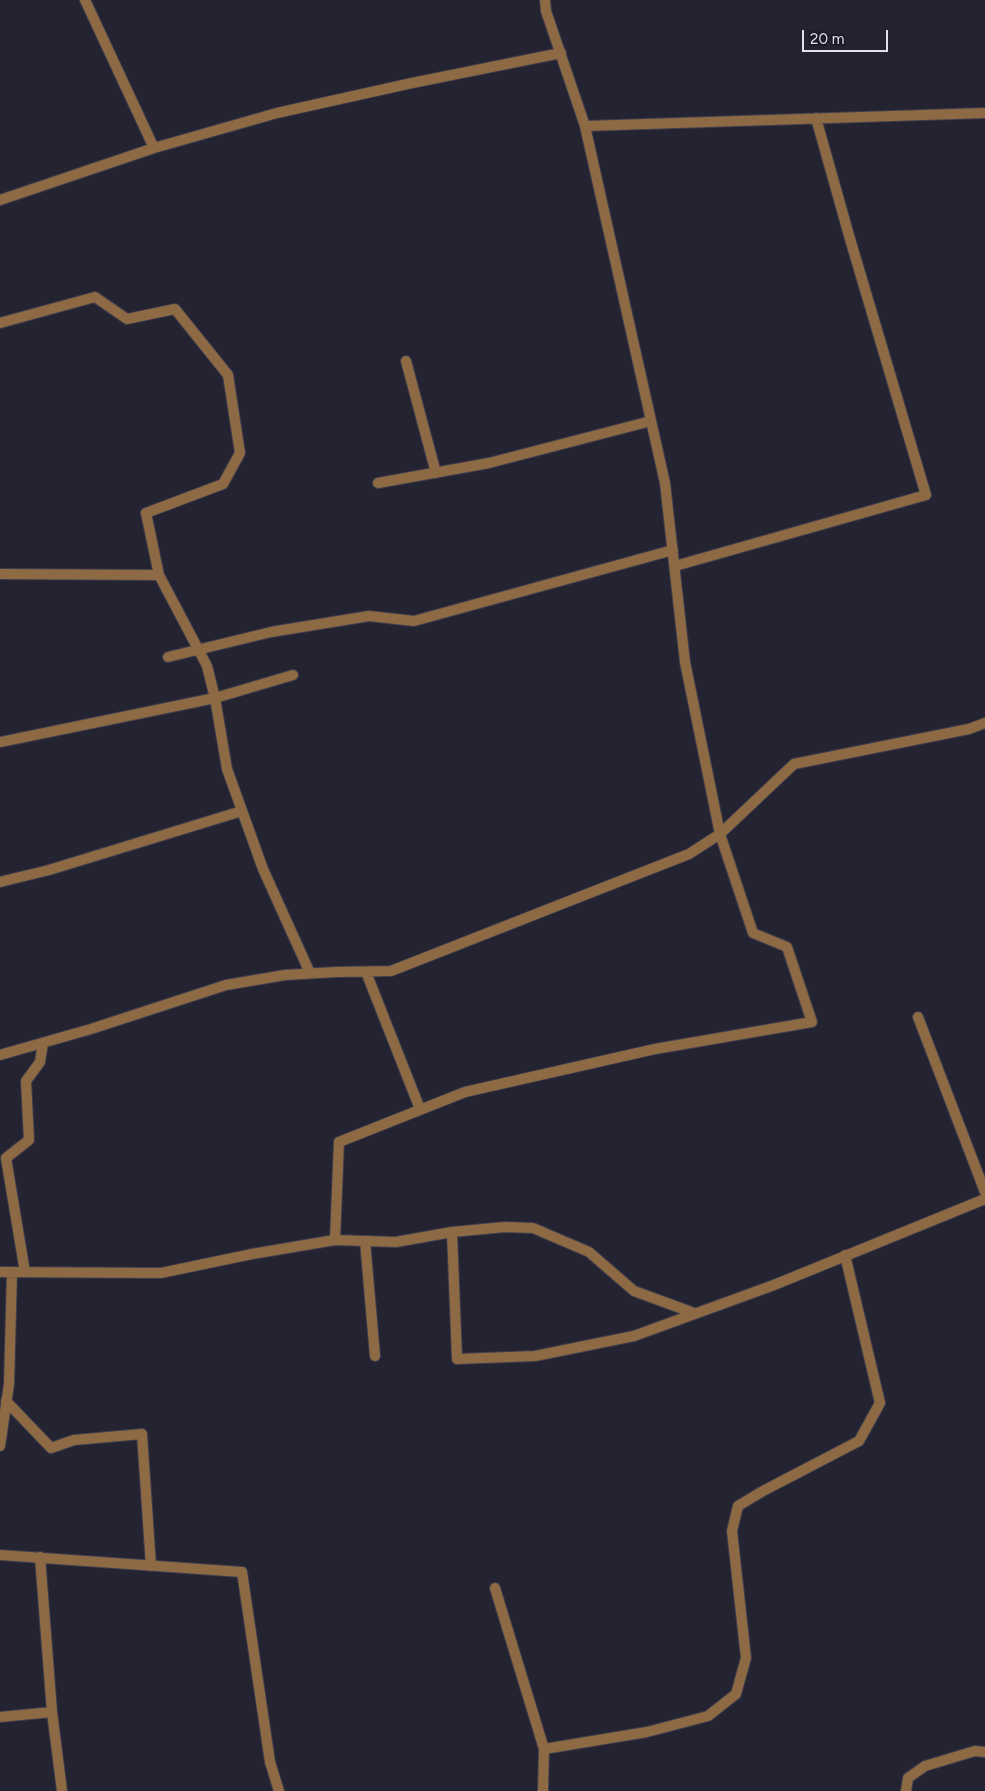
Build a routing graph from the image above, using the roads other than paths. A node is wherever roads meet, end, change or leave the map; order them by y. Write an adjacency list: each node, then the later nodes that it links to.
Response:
1 (85, 0): 7 (street)
2 (545, 0): 3 (street)
3 (561, 53): 6 (street); 7 (street)
4 (985, 113): 5 (street)
5 (816, 118): 6 (street); 15 (street)
6 (585, 126): 11 (street)
7 (154, 148): 8 (street)
8 (0, 200)
9 (0, 323): 17 (street)
10 (406, 361): 12 (street)
11 (651, 421): 12 (street); 14 (street)
12 (436, 473): 13 (street)
13 (378, 484)
14 (673, 550): 15 (street); 18 (street)
15 (675, 566): 25 (street)
16 (0, 574): 17 (street)
17 (159, 575): 18 (street)
18 (198, 649): 19 (street); 21 (street)
19 (168, 657)
20 (294, 675): 21 (street)
21 (215, 698): 23 (street); 24 (street)
22 (985, 723): 25 (street)
23 (0, 742)
24 (242, 811): 26 (street); 28 (street)
25 (720, 834): 27 (street); 32 (street)
26 (0, 882)
27 (366, 972): 28 (street); 32 (street)
28 (310, 974): 30 (street)
29 (918, 1017): 33 (street)
30 (43, 1042): 31 (street); 41 (street)
31 (0, 1055)
32 (420, 1109): 36 (street)
33 (985, 1192)
34 (985, 1199): 38 (street)
35 (452, 1232): 37 (street); 42 (street); 42 (street)
36 (335, 1240): 37 (street); 41 (street)
37 (365, 1241): 43 (street)
38 (845, 1255): 42 (street); 52 (street)
39 (0, 1272): 40 (street)
40 (12, 1272): 41 (street); 44 (street)
41 (24, 1272)
42 (694, 1313)
43 (376, 1356)
44 (6, 1401): 45 (street); 48 (street)
45 (0, 1446)
46 (0, 1555): 47 (street)
47 (40, 1557): 48 (street); 50 (street)
48 (151, 1566): 55 (street)
49 (495, 1588): 52 (street)
50 (52, 1712): 51 (street); 54 (street)
51 (0, 1717)
52 (544, 1749): 56 (street)
53 (985, 1752): 57 (street)
54 (62, 1791)
55 (279, 1791)
56 (543, 1791)
57 (906, 1791)

